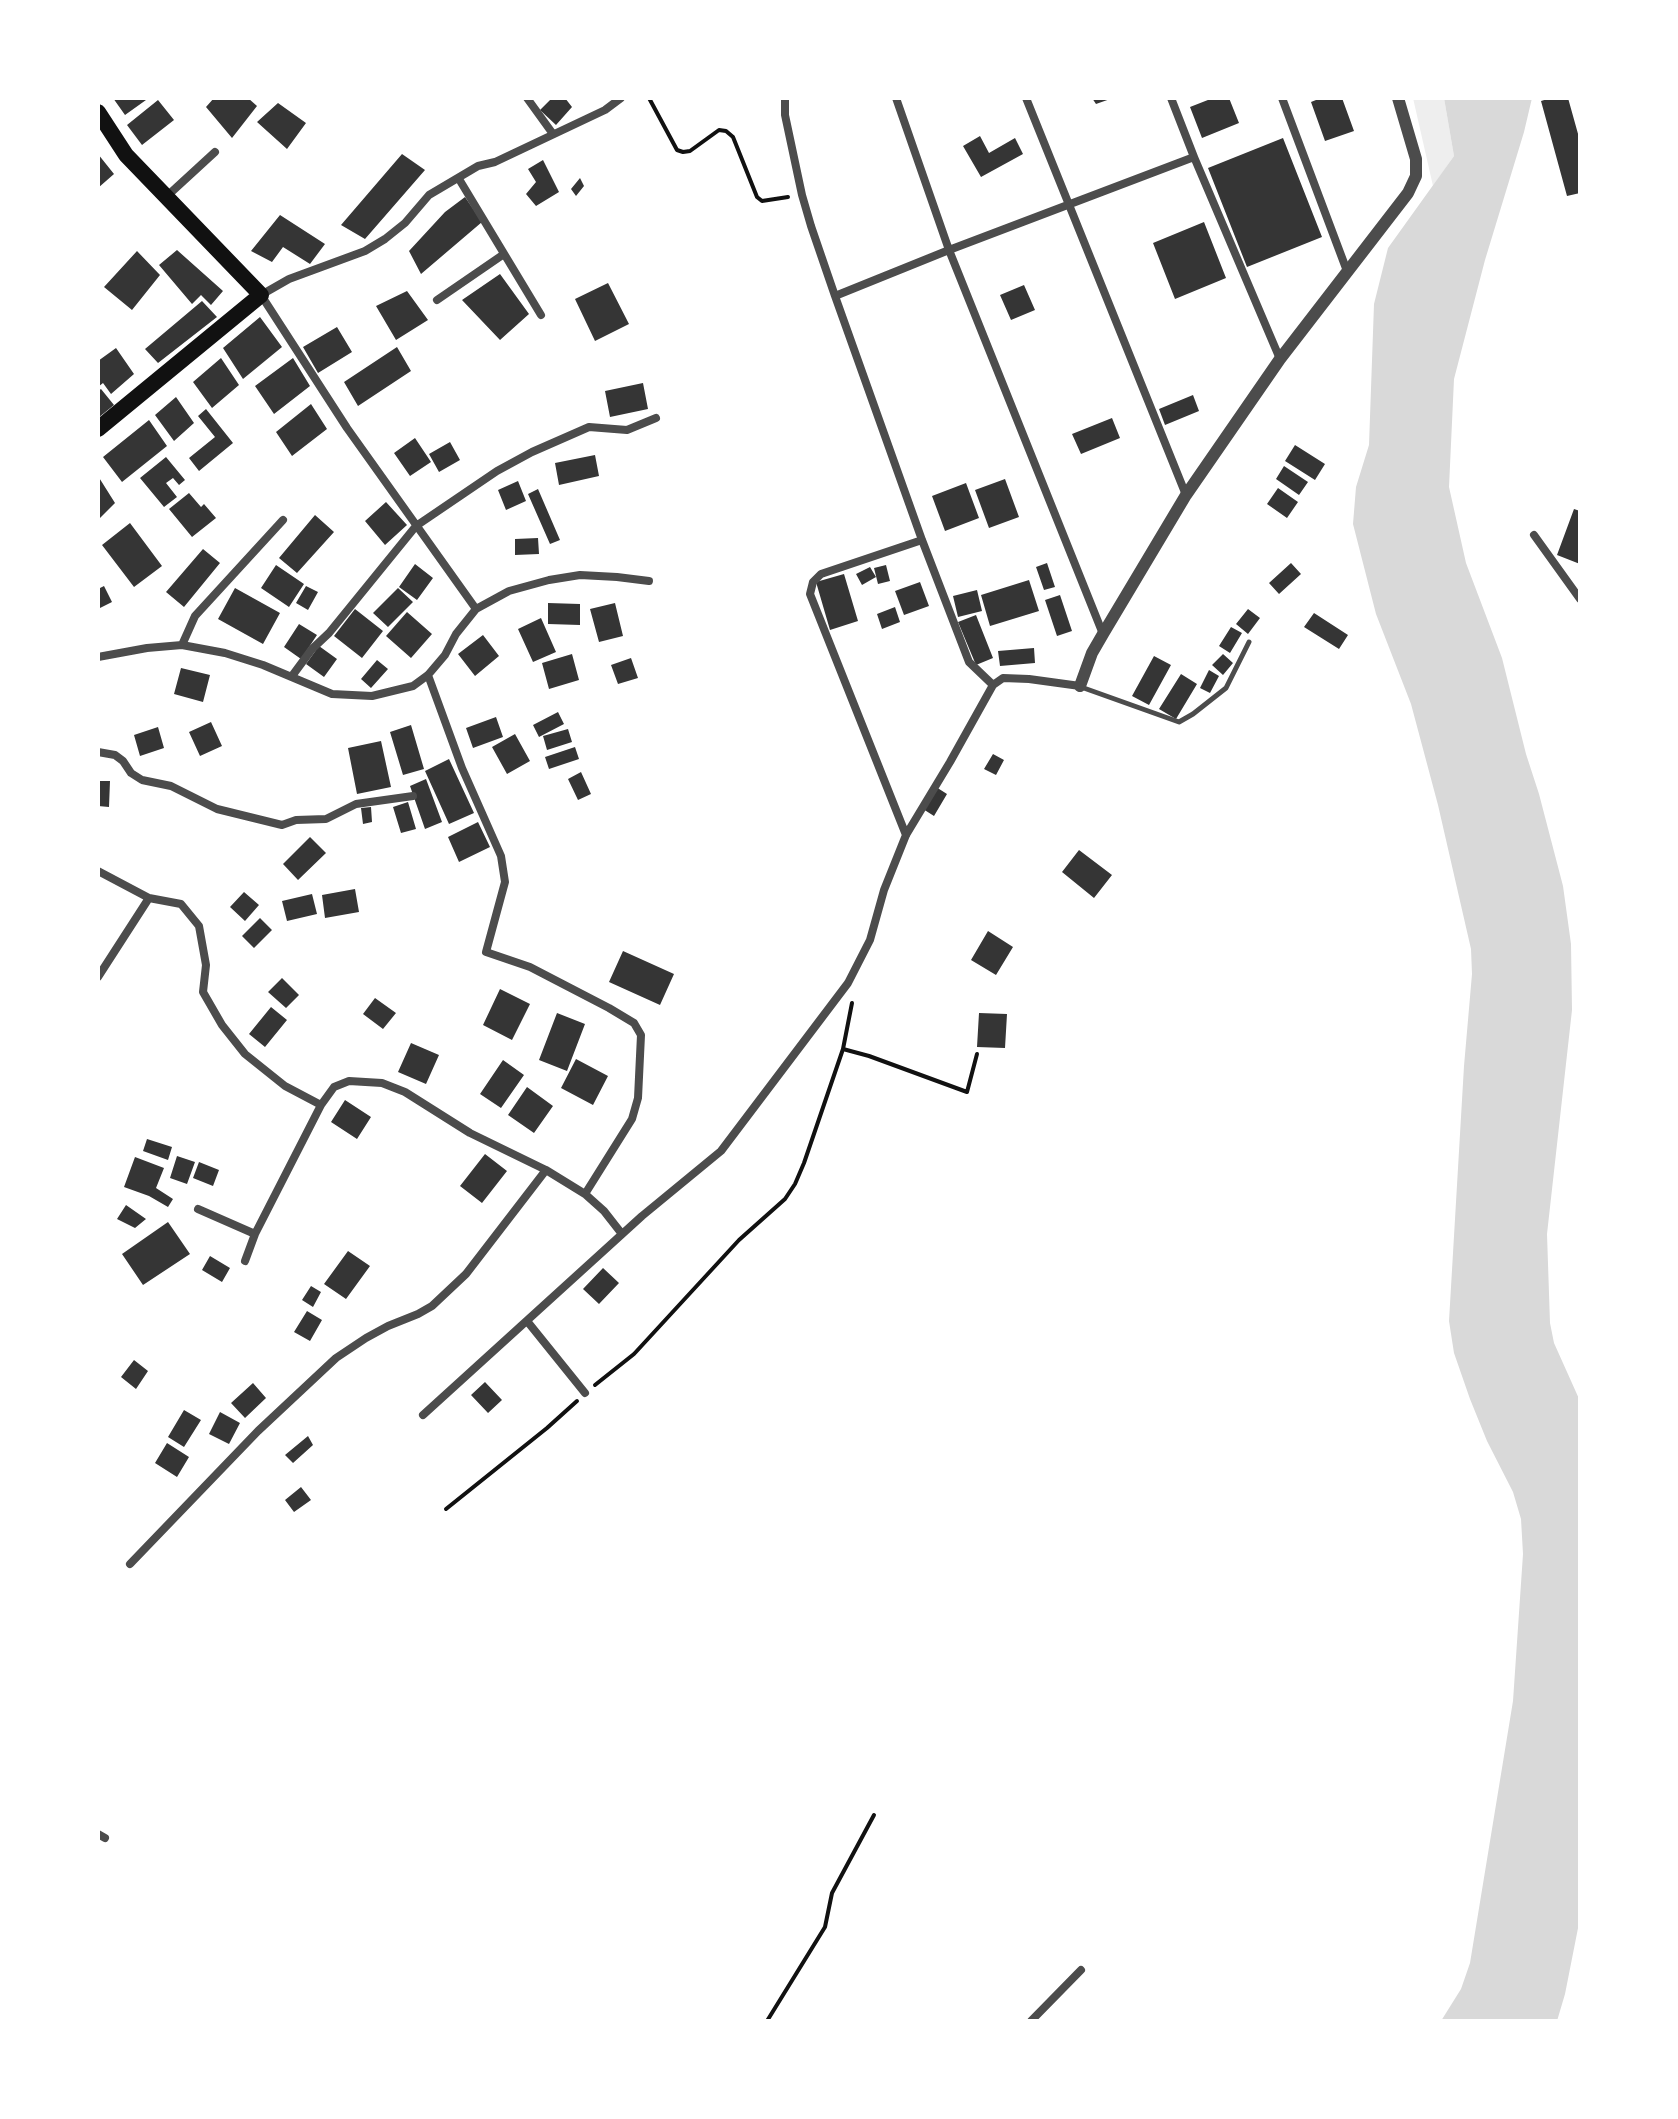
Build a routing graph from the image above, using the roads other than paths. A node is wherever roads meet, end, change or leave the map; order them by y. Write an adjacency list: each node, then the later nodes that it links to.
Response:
1 (527, 98): 10 (street)
2 (621, 98): 10 (street)
3 (785, 98): 20 (street)
4 (896, 98): 16 (street)
5 (1026, 98): 15 (street)
6 (1171, 98): 12 (street)
7 (1282, 98): 18 (street)
8 (1398, 98): 18 (street)
9 (98, 112): 14 (main road)
10 (553, 134): 13 (street)
11 (215, 152): 14 (street)
12 (1194, 157): 15 (street); 23 (street)
13 (459, 179): 17 (street); 19 (street)
14 (165, 198): 19 (main road)
15 (1070, 204): 16 (street); 26 (street)
16 (949, 250): 20 (street); 34 (street)
17 (504, 254): 21 (street); 22 (street)
18 (1347, 271): 23 (street)
19 (261, 295): 25 (main road); 28 (street)
20 (835, 296): 30 (street)
21 (437, 300)
22 (541, 315)
23 (1280, 359): 26 (street)
24 (656, 418): 28 (street)
25 (98, 429)
26 (1186, 495): 34 (street)
27 (283, 520): 36 (street)
28 (416, 526): 33 (street); 39 (street)
29 (1534, 535): 32 (street)
30 (922, 540): 40 (street); 44 (street)
31 (649, 581): 33 (street)
32 (1580, 599)
33 (476, 609): 38 (street)
34 (1103, 634): 41 (street)
35 (1249, 642): 41 (lane)
36 (182, 645): 37 (street); 39 (street)
37 (98, 657)
38 (428, 675): 39 (street); 50 (street)
39 (292, 676)
40 (993, 685): 41 (street); 44 (street)
41 (1080, 686)
42 (98, 752): 43 (street)
43 (413, 796)
44 (906, 835): 53 (street)
45 (98, 871): 46 (street)
46 (149, 898): 47 (street); 48 (street)
47 (98, 977)
48 (321, 1105): 49 (street); 52 (street)
49 (546, 1170): 50 (street); 58 (street)
50 (585, 1194): 53 (street)
51 (198, 1209): 52 (street)
52 (255, 1234): 54 (street)
53 (622, 1234): 55 (street)
54 (245, 1261)
55 (527, 1321): 56 (street); 57 (street)
56 (585, 1393)
57 (423, 1415)
58 (130, 1564)
59 (1081, 1970): 60 (street)
60 (1031, 2021)

